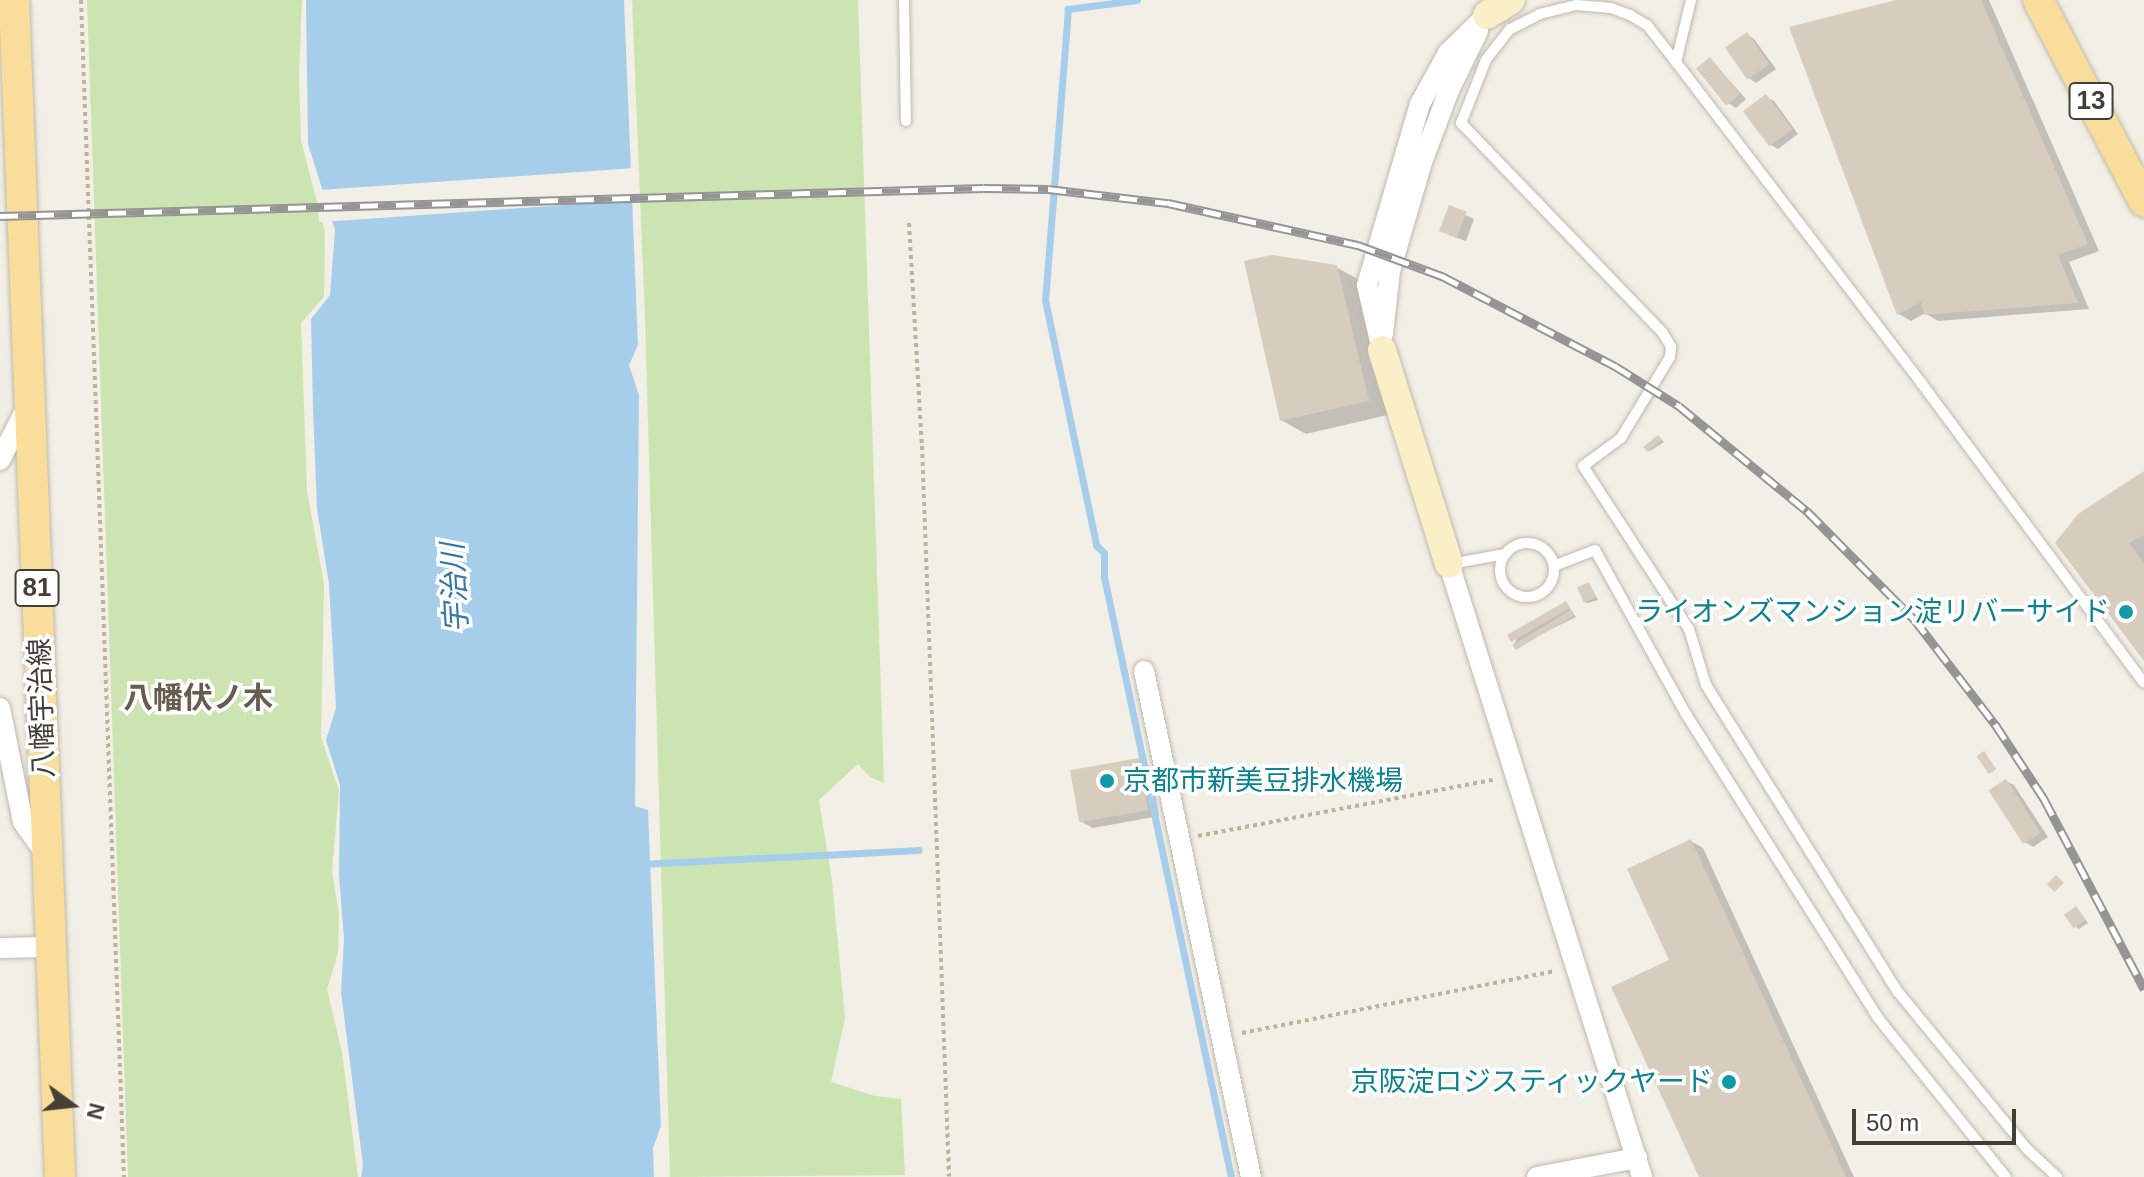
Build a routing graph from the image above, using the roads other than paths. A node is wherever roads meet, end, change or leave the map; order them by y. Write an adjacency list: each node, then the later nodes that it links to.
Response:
1 (14, 0): 10 (main road, 八幡宇治線 / 81)
2 (904, 0): 7 (lane)
3 (1691, 0): 6 (lane)
4 (2038, 0): 8 (main road, 13)
5 (1499, 8): 9 (street)
6 (1676, 62): 16 (lane); 26 (lane)
7 (906, 121)
8 (2144, 202)
9 (1382, 350): 13 (street)
10 (31, 400): 11 (street); 18 (main road, 八幡宇治線 / 81)
11 (0, 460)
12 (1505, 554): 13 (lane); 14 (lane); 14 (lane)
13 (1449, 564): 21 (street)
14 (1554, 566): 25 (lane)
15 (1144, 671): 23 (street)
16 (2144, 683)
17 (0, 708): 18 (street)
18 (46, 854): 19 (main road, 八幡宇治線 / 81)
19 (51, 947): 20 (street); 22 (main road, 八幡宇治線 / 81)
20 (0, 948)
21 (1640, 1168): 24 (street)
22 (60, 1177)
23 (1251, 1177)
24 (1537, 1177)
25 (2006, 1177)
26 (2057, 1177)

